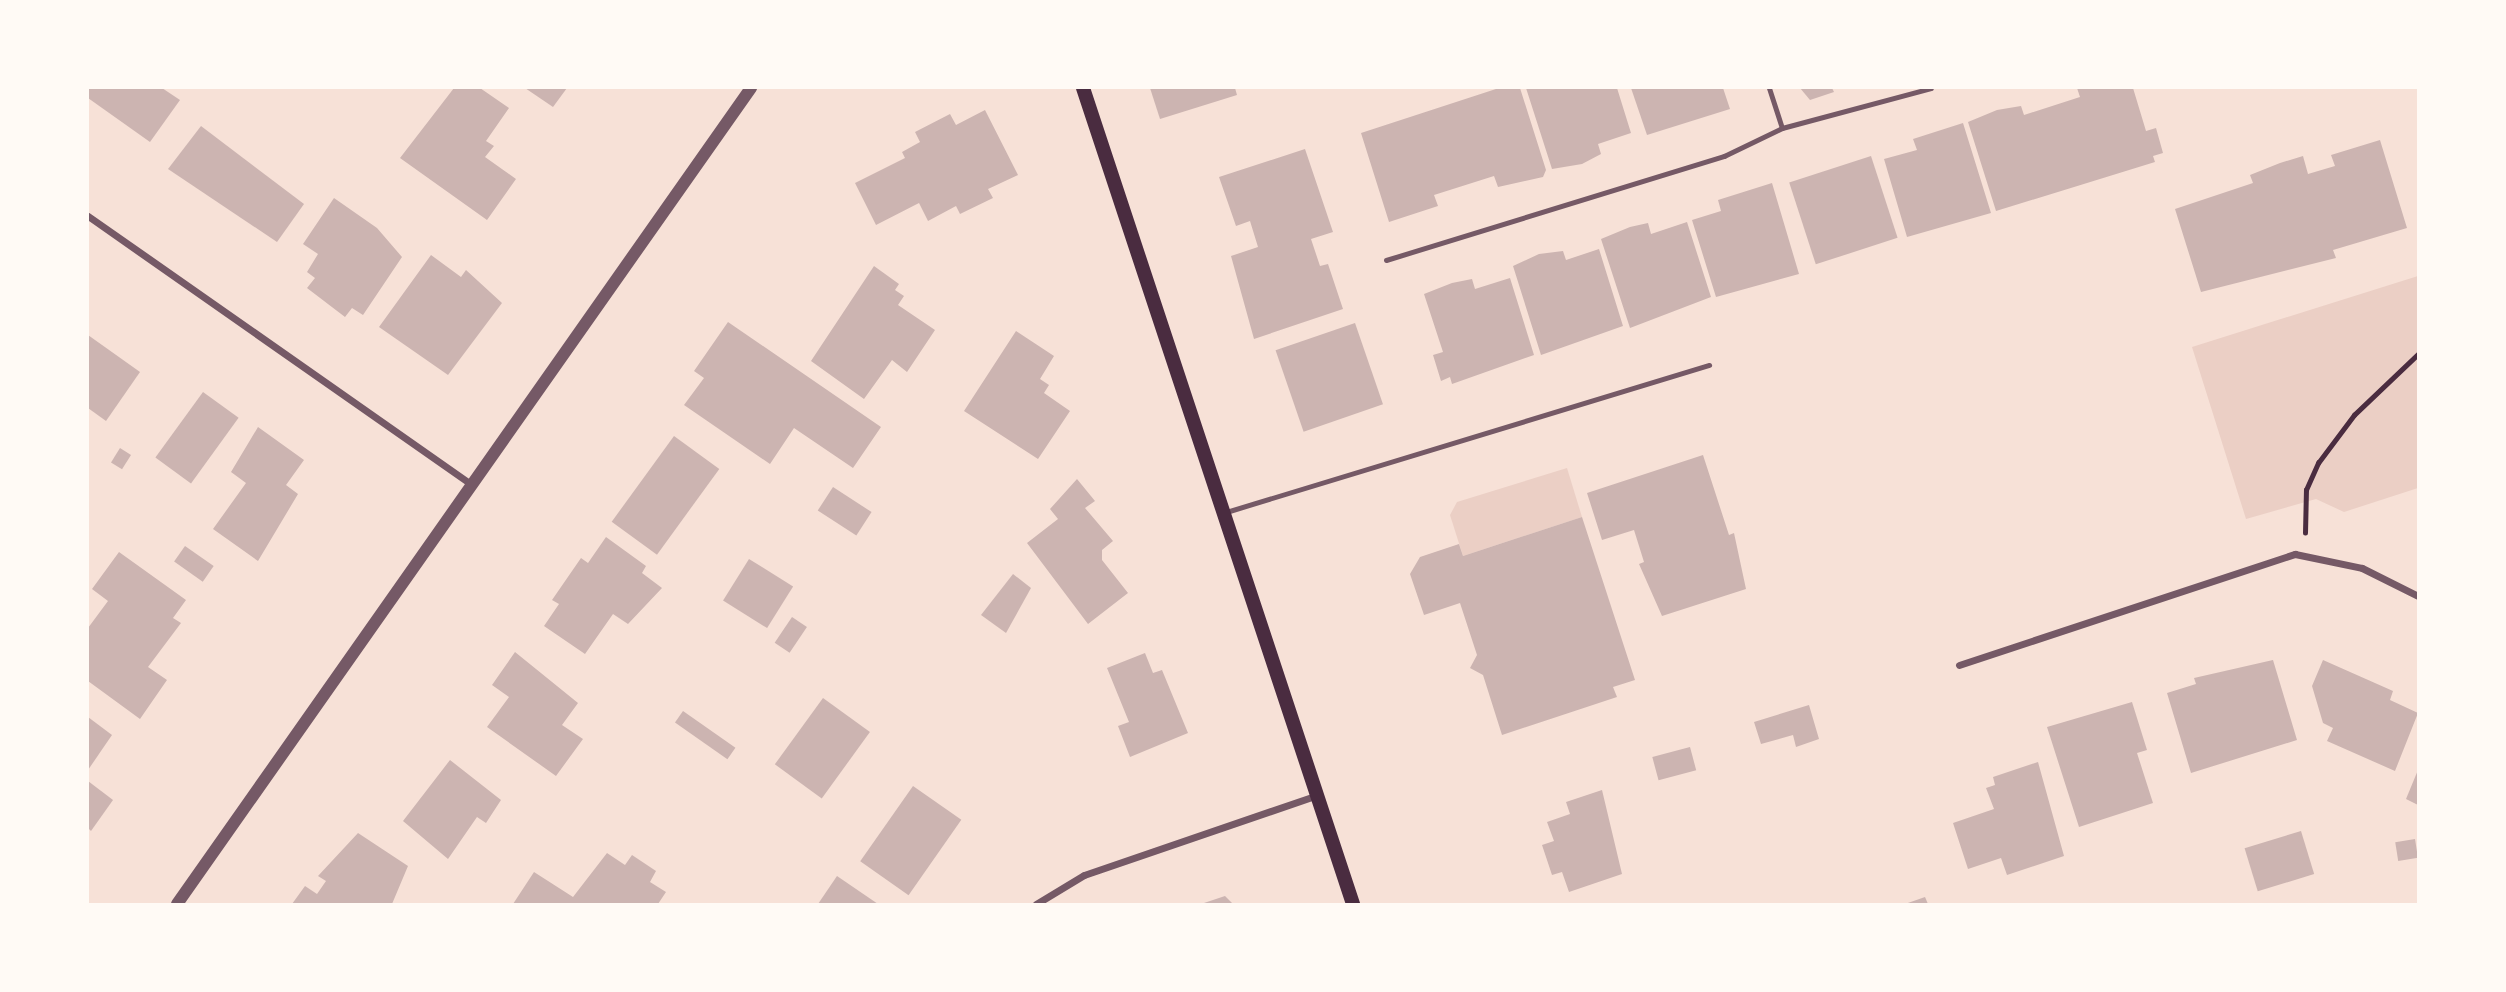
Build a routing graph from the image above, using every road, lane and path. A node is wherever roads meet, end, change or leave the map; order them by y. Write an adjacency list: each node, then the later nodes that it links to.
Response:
1 (751, 88): 10 (street)
2 (1083, 88): 11 (main road)
3 (1769, 88): 5 (lane)
4 (1931, 88): 5 (lane)
5 (1782, 128): 7 (lane)
6 (88, 216): 10 (street)
7 (1386, 260)
8 (2418, 354): 12 (path)
9 (1709, 365): 11 (lane)
10 (472, 485): 16 (street)
11 (1226, 512): 15 (main road)
12 (2311, 557): 13 (street); 14 (street)
13 (2418, 596)
14 (1959, 665)
15 (1318, 795): 17 (street); 18 (main road)
16 (177, 905)
17 (1036, 905)
18 (1353, 905)

